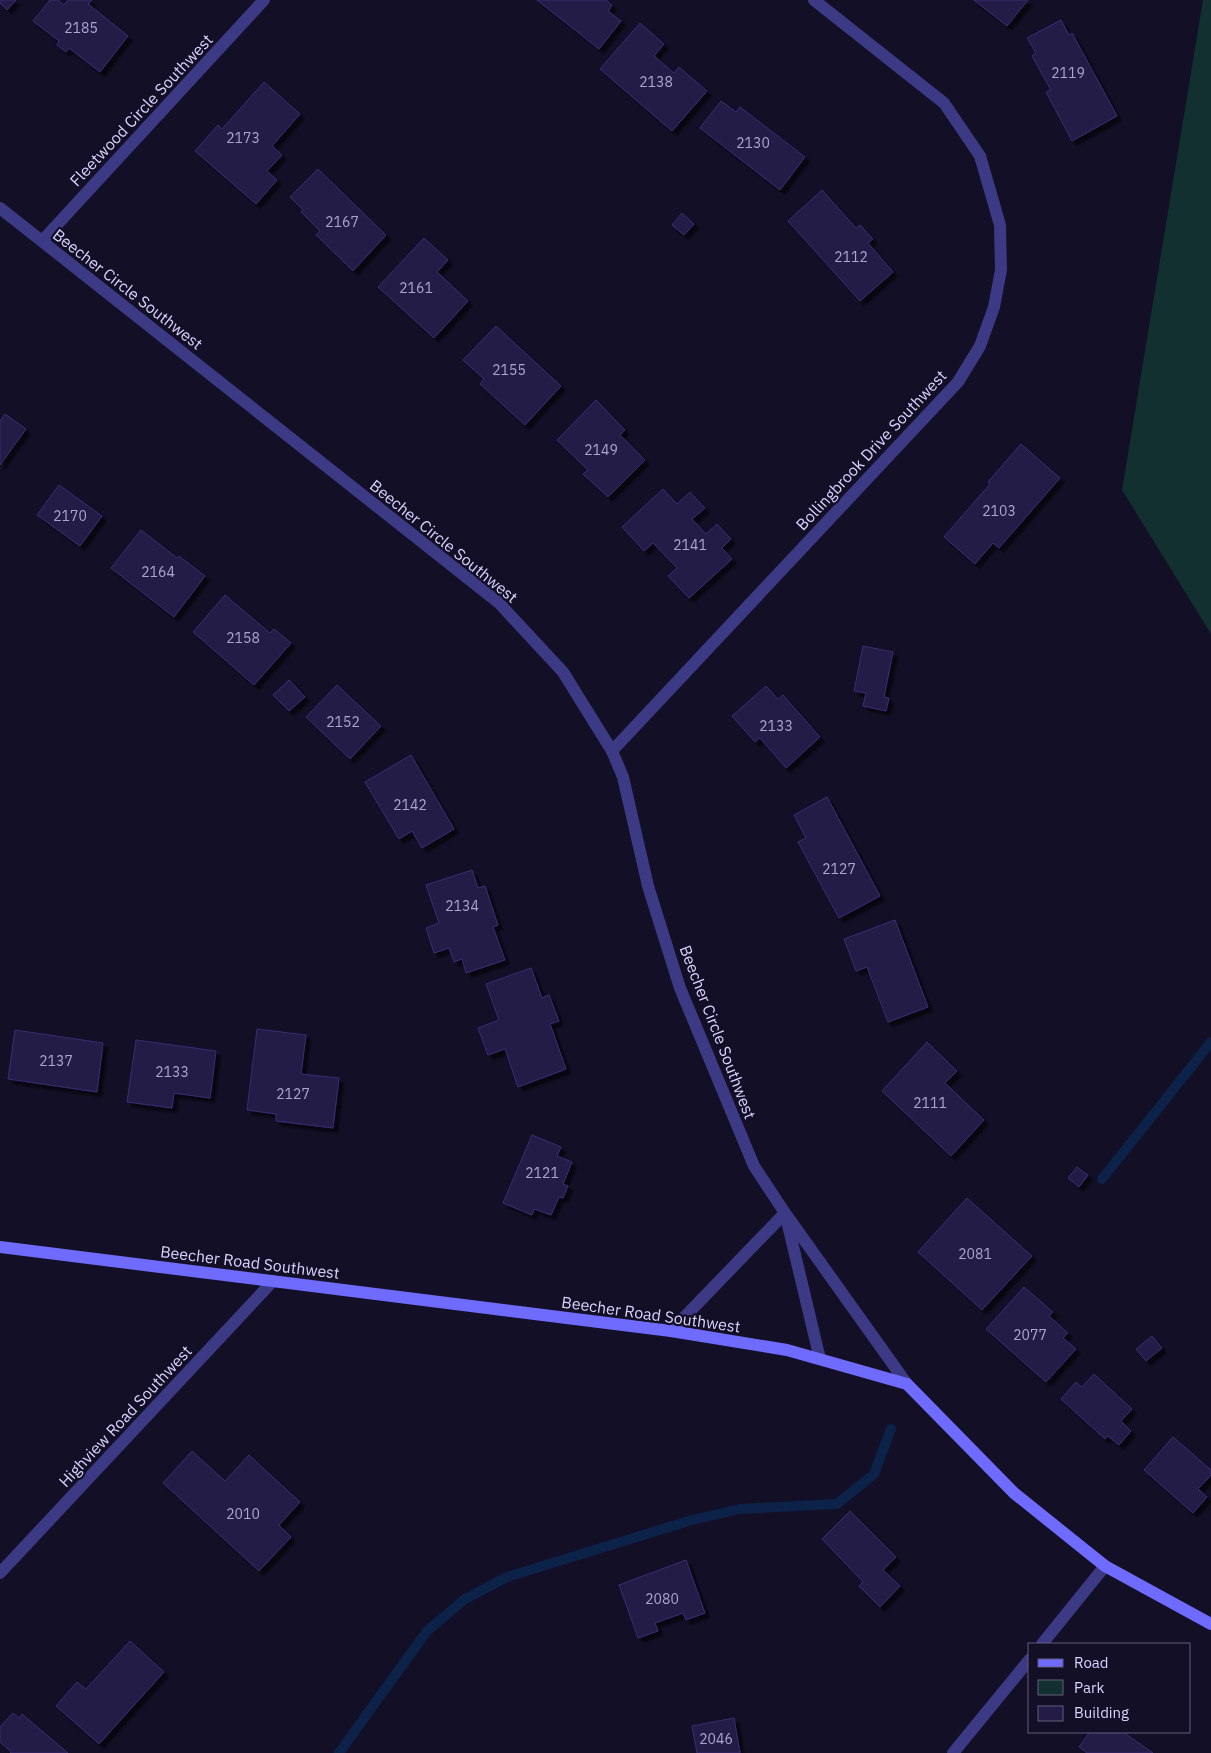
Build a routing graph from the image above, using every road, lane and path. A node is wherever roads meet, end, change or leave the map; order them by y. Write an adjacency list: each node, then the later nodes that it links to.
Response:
1 (264, 0): 4 (street, Fleetwood Circle Southwest)
2 (814, 0): 5 (street, Bollingbrook Drive Southwest)
3 (0, 208): 4 (street, Beecher Circle Southwest)
4 (42, 241): 5 (street, Beecher Circle Southwest)
5 (612, 751): 6 (street, Beecher Circle Southwest)
6 (786, 1213): 9 (street); 10 (street, Beecher Circle Southwest); 11 (street, Beecher Circle Southwest)
7 (0, 1246): 8 (street, Beecher Road Southwest)
8 (274, 1281): 9 (street, Beecher Road Southwest); 13 (street, Highview Road Southwest)
9 (671, 1331): 10 (street, Beecher Road Southwest)
10 (820, 1359): 11 (street, Beecher Road Southwest)
11 (908, 1384): 12 (street, Beecher Road Southwest)
12 (1105, 1566): 14 (street, Beecher Road Southwest); 15 (street)
13 (0, 1573)
14 (1211, 1624)
15 (1043, 1643)
16 (1028, 1661): 17 (street)
17 (953, 1753)

